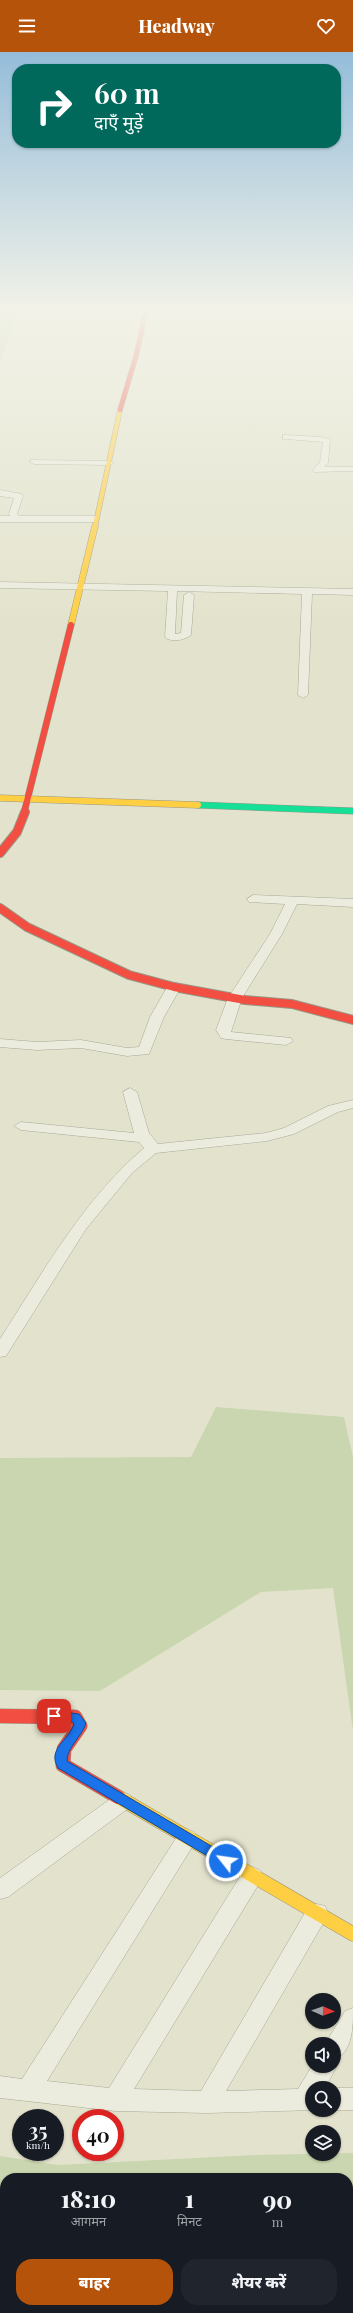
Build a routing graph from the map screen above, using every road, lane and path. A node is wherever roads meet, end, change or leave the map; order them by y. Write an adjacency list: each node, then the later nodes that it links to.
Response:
1 (119, 413): 4 (street)
2 (286, 437): 5 (street)
3 (34, 462): 4 (street)
4 (110, 463): 9 (street)
5 (353, 469)
6 (0, 493): 8 (street)
7 (0, 519): 8 (street)
8 (16, 519): 9 (street)
9 (96, 519): 11 (street)
10 (0, 585): 11 (street)
11 (82, 586): 12 (street); 18 (street)
12 (173, 587): 13 (street); 15 (street)
13 (307, 592): 14 (street); 16 (street)
14 (353, 592)
15 (188, 595)
16 (303, 695)
17 (0, 798): 18 (street)
18 (26, 798): 19 (street); 20 (street)
19 (353, 810)
20 (0, 853)
21 (253, 899): 22 (street)
22 (293, 901): 23 (street); 26 (street)
23 (353, 902)
24 (0, 908): 25 (street)
25 (174, 988): 26 (street); 29 (street)
26 (236, 998): 27 (street); 28 (street)
27 (353, 1020)
28 (286, 1041)
29 (0, 1043)
30 (130, 1092): 33 (street)
31 (353, 1104): 33 (street)
32 (21, 1126): 33 (street)
33 (148, 1143): 34 (street)
34 (0, 1352)
35 (0, 1716): 36 (street)
36 (123, 1801): 37 (street); 39 (street)
37 (188, 1838): 38 (street); 45 (street)
38 (252, 1876): 40 (street); 48 (street)
39 (0, 1890)
40 (317, 1913): 41 (street); 50 (street)
41 (353, 1934)
42 (353, 2018): 43 (street)
43 (341, 2038)
44 (0, 2087): 45 (street)
45 (28, 2090): 48 (street)
46 (341, 2099): 47 (street)
47 (353, 2099)
48 (115, 2100): 50 (street)
49 (305, 2100): 50 (street)
50 (207, 2102)

